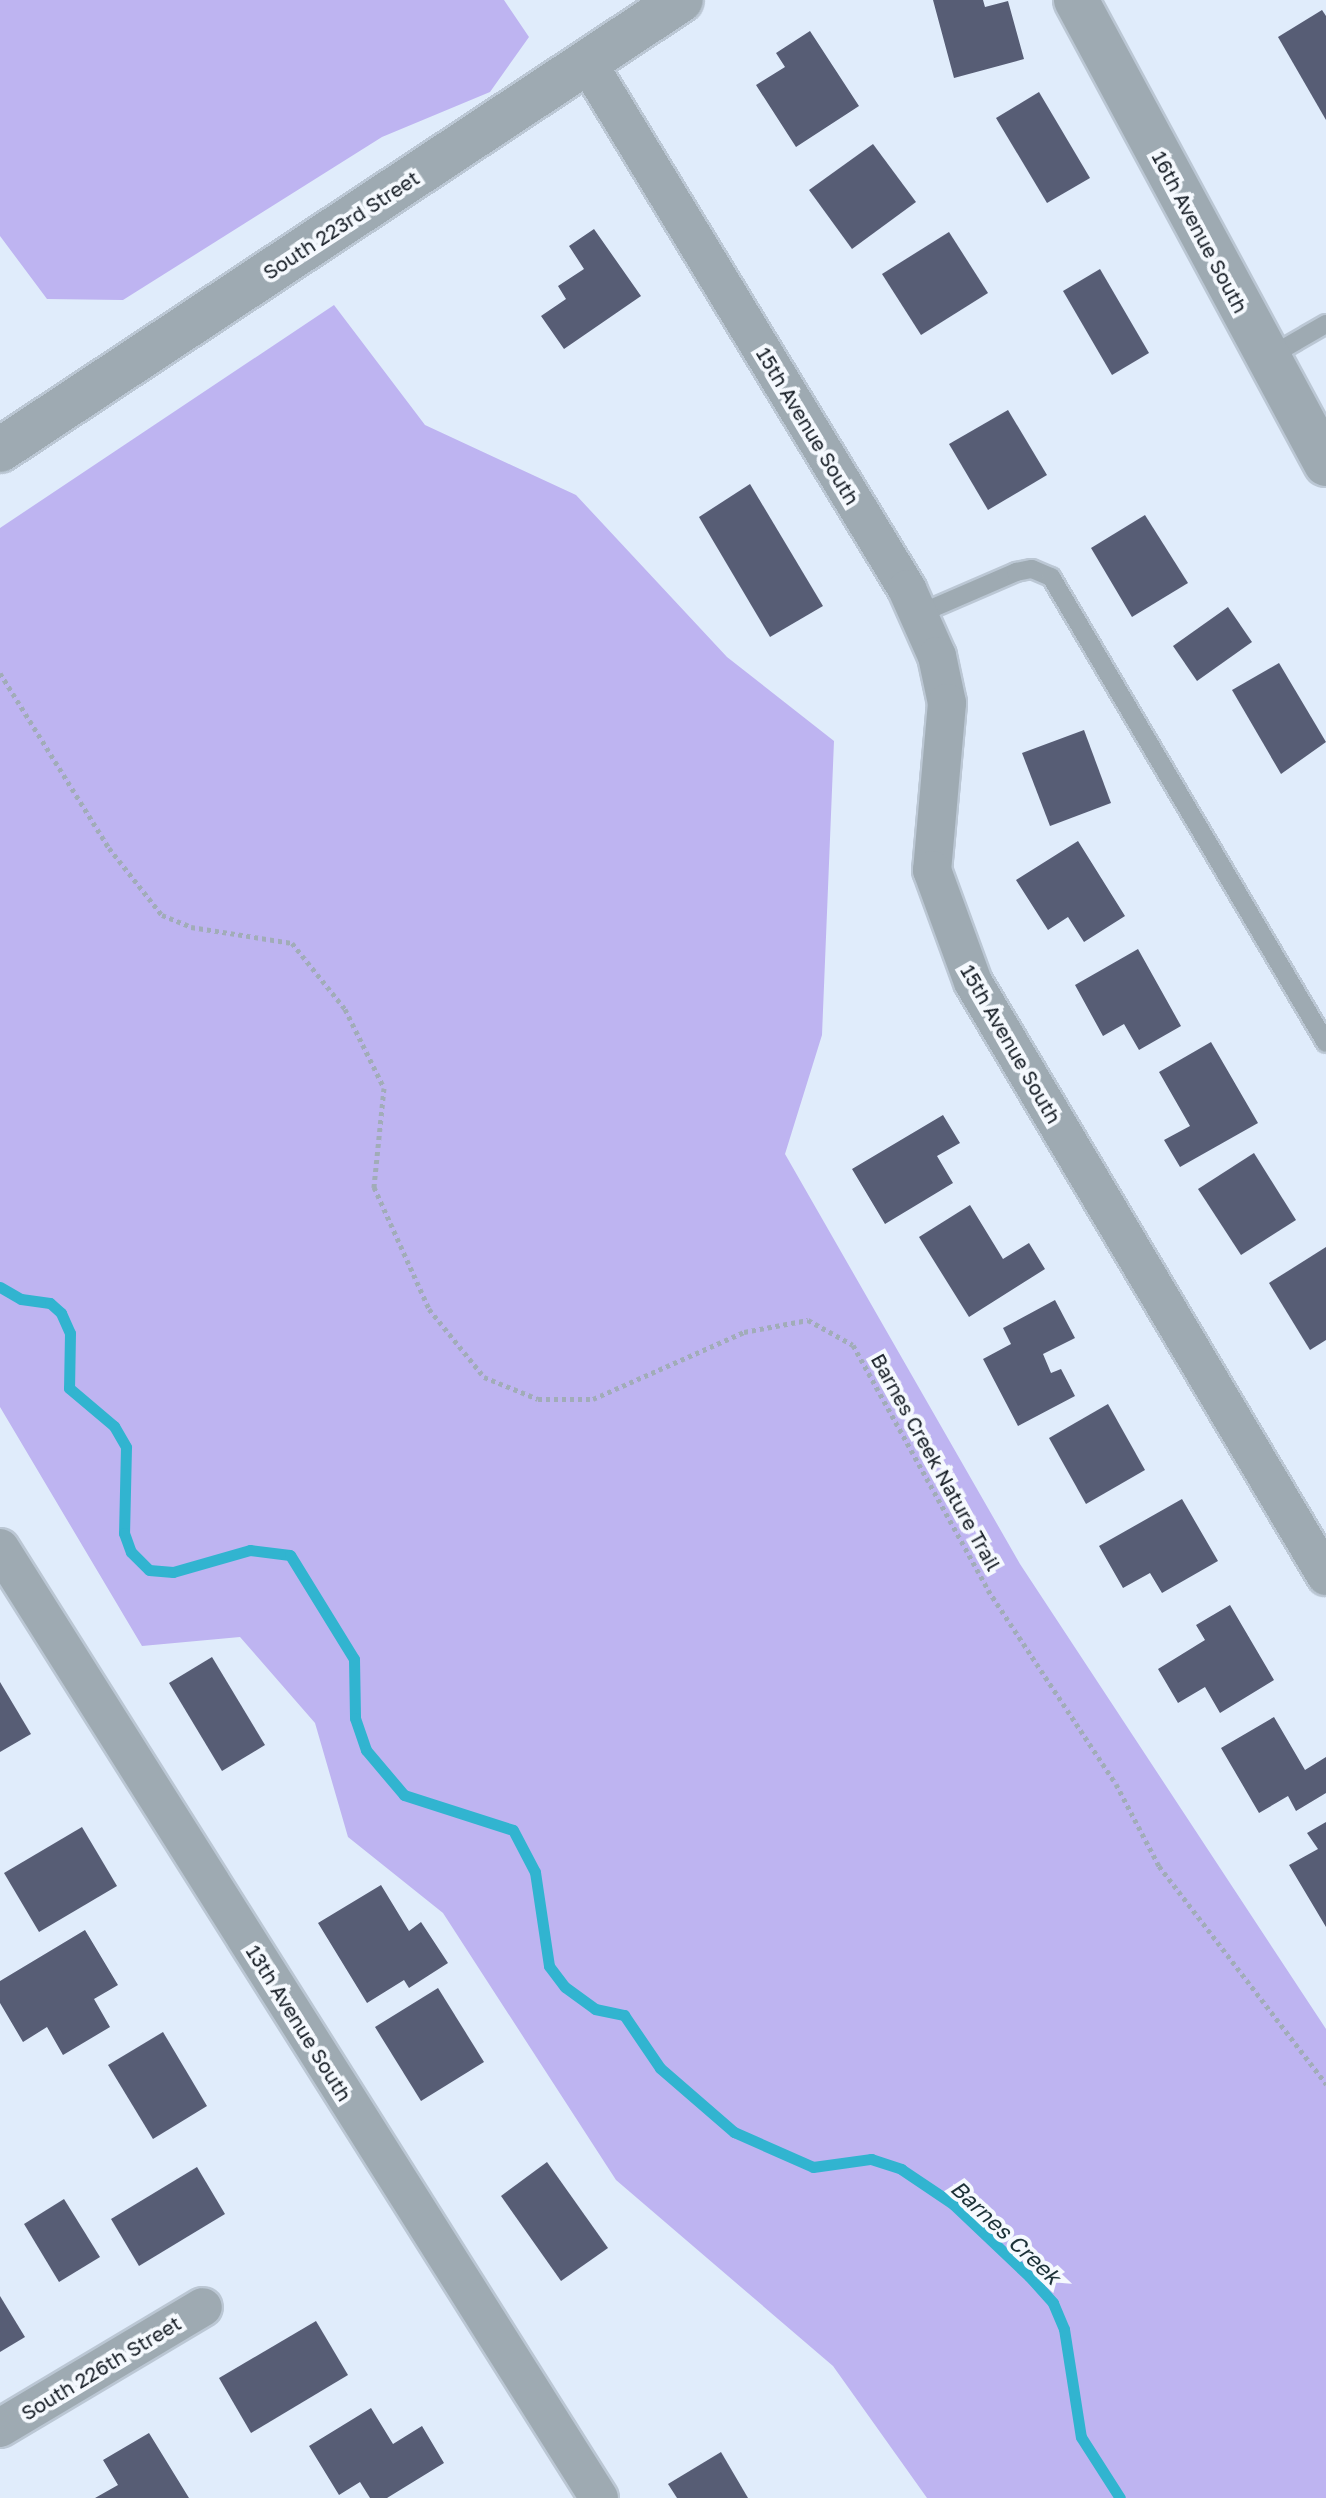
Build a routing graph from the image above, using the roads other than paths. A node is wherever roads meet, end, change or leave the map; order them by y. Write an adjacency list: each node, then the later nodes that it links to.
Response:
1 (681, 0): 3 (street, South 223rd Street)
2 (1076, 0): 5 (street, 16th Avenue South)
3 (587, 62): 6 (street, South 223rd Street); 8 (street, 15th Avenue South)
4 (1326, 324): 5 (lane)
5 (1267, 358): 7 (street, 16th Avenue South)
6 (0, 450)
7 (1326, 464)
8 (919, 614): 9 (lane); 11 (street, 15th Avenue South)
9 (1326, 1043)
10 (0, 1548): 14 (street, 13th Avenue South)
11 (1326, 1576)
12 (203, 2307): 13 (street, South 226th Street)
13 (0, 2428)
14 (599, 2498)

